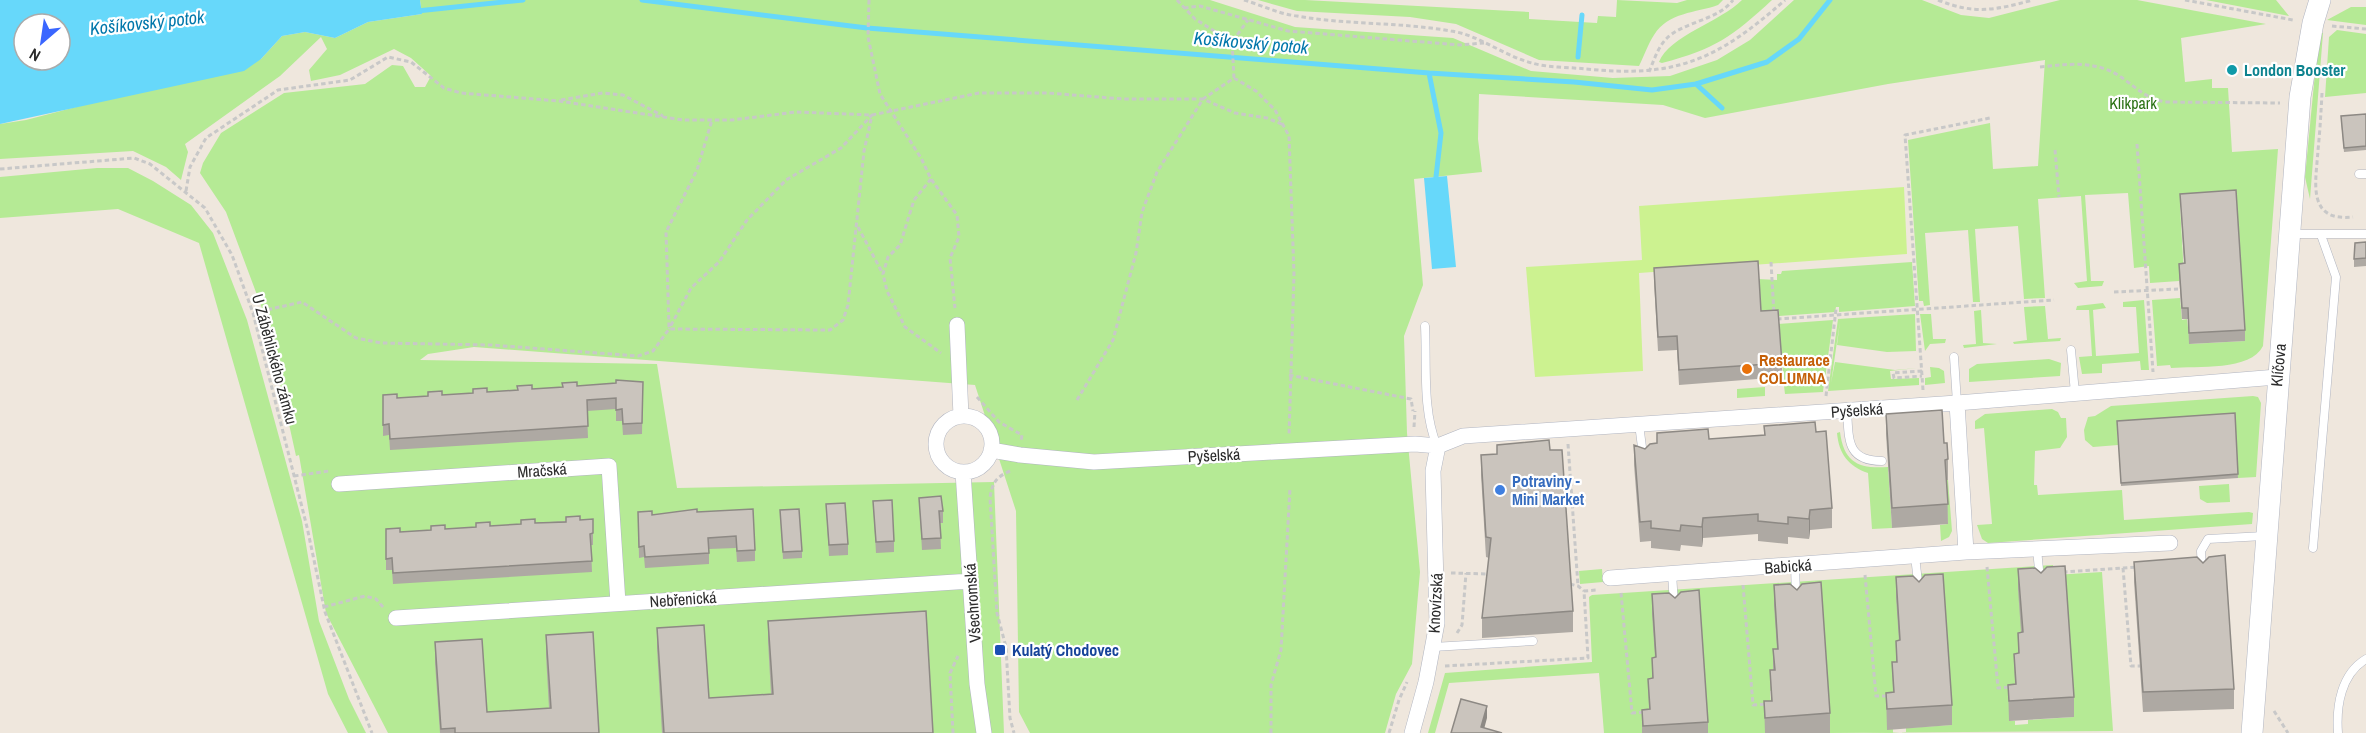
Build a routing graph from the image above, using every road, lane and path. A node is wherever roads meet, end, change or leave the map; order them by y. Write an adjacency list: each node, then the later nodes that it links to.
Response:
1 (869, 0): 23 (path)
2 (1177, 0): 10 (path)
3 (1245, 0): 15 (path)
4 (1733, 0): 17 (path)
5 (1785, 0): 17 (path)
6 (1938, 0): 7 (path)
7 (2033, 0)
8 (2185, 0): 12 (path)
9 (2320, 0): 12 (street, Klíčova)
10 (1184, 8): 11 (path); 14 (path)
11 (1248, 20): 14 (path); 15 (path)
12 (2324, 28): 13 (path); 37 (street, Klíčova)
13 (2366, 29)
14 (1232, 42): 18 (path)
15 (1484, 43): 17 (path)
16 (2040, 67): 22 (path)
17 (1649, 72)
18 (1234, 78): 20 (path); 28 (path)
19 (2323, 87): 35 (path)
20 (1203, 99): 23 (path); 28 (path); 67 (path)
21 (559, 100): 25 (path); 25 (path); 33 (path)
22 (2286, 102)
23 (891, 113): 24 (path); 32 (path)
24 (872, 115): 27 (path); 36 (path); 52 (path)
25 (667, 118): 27 (path)
26 (1990, 118): 47 (path)
27 (712, 120): 52 (path)
28 (1284, 125): 58 (path)
29 (2137, 144): 43 (path)
30 (2055, 150): 34 (path)
31 (0, 169): 33 (path, U Záběhlického zámku)
32 (931, 179): 41 (path); 50 (path)
33 (186, 191): 48 (path, U Záběhlického zámku)
34 (2059, 197)
35 (2353, 217)
36 (857, 225): 41 (path); 52 (path)
37 (2289, 234): 39 (lane); 60 (street, Klíčova)
38 (2366, 234): 39 (lane)
39 (2321, 235): 88 (lane)
40 (1772, 262): 49 (path)
41 (883, 274): 54 (path)
42 (2178, 289): 43 (path)
43 (2147, 291): 44 (path); 57 (path)
44 (2114, 292)
45 (2054, 300): 47 (path)
46 (1836, 309): 49 (path)
47 (1918, 309): 49 (path); 56 (path)
48 (253, 313): 52 (path); 83 (path, U Záběhlického zámku)
49 (1835, 315): 61 (path)
50 (957, 325): 72 (street)
51 (1425, 326): 69 (lane)
52 (669, 329)
53 (2071, 350): 65 (lane)
54 (942, 354)
55 (1954, 357): 68 (lane)
56 (1922, 371): 59 (path); 59 (path)
57 (2153, 374)
58 (1289, 375): 71 (path); 74 (path)
59 (1922, 376): 64 (path)
60 (2277, 377): 65 (street, Pyšelská); 86 (street, Klíčova)
61 (1827, 381): 62 (path); 66 (path)
62 (1779, 385)
63 (973, 389): 79 (path)
64 (1923, 390)
65 (2075, 393): 68 (street, Pyšelská)
66 (1826, 396)
67 (1077, 400)
68 (1957, 403): 70 (street, Pyšelská); 90 (street)
69 (1429, 410): 71 (path); 77 (lane)
70 (1847, 410): 73 (street, Pyšelská); 80 (lane)
71 (1413, 411): 76 (path)
72 (961, 416): 78 (street); 82 (street)
73 (1639, 424): 77 (street, Pyšelská); 81 (lane)
74 (1289, 438)
75 (1568, 441): 105 (path)
76 (1415, 444): 77 (street, Pyšelská); 79 (street, Pyšelská)
77 (1438, 446): 98 (street, Knovízská)
78 (991, 450): 79 (street, Pyšelská); 82 (street)
79 (1020, 455): 128 (path)
80 (1882, 460)
81 (1644, 463)
82 (963, 472): 101 (street, Všechromská)
83 (294, 476): 84 (path); 111 (path, U Záběhlického zámku)
84 (339, 484): 109 (street, Mračská)
85 (1290, 488): 129 (path)
86 (2265, 536): 100 (lane); 132 (street, Klíčova)
87 (2170, 543): 89 (street, Babická)
88 (2313, 548)
89 (2037, 549): 90 (street, Babická); 106 (lane)
90 (1966, 552): 91 (street, Babická)
91 (1915, 556): 92 (street, Babická); 108 (lane)
92 (1795, 565): 96 (street, Babická); 110 (lane)
93 (1987, 565): 121 (path)
94 (2124, 568): 119 (path)
95 (1466, 573): 98 (path); 99 (path); 114 (path)
96 (1672, 573): 103 (street, Babická); 112 (lane)
97 (1864, 573): 122 (path)
98 (1437, 574): 116 (street, Knovízská)
99 (1495, 574)
100 (2203, 577)
101 (971, 581): 109 (street, Nebřenická); 127 (street, Všechromská)
102 (1742, 581): 123 (path)
103 (1615, 583): 107 (path); 125 (path)
104 (1569, 584): 105 (path)
105 (1578, 585): 107 (path)
106 (2041, 587)
107 (1584, 591): 118 (path)
108 (1919, 596)
109 (618, 603): 113 (street, Nebřenická)
110 (1796, 604)
111 (324, 607): 113 (path); 126 (path, U Záběhlického zámku)
112 (1675, 612)
113 (396, 618)
114 (1454, 638)
115 (1533, 641): 116 (lane)
116 (1433, 647): 131 (street, Knovízská)
117 (2366, 659): 134 (lane)
118 (1443, 666)
119 (2140, 666)
120 (1412, 673): 130 (path)
121 (2015, 686)
122 (1893, 696)
123 (1771, 704)
124 (2272, 707): 133 (path)
125 (1649, 712)
126 (372, 733)
127 (984, 733)
128 (1014, 733)
129 (1271, 733)
130 (1389, 733)
131 (1412, 733)
132 (2252, 733)
133 (2288, 733)
134 (2338, 733)

